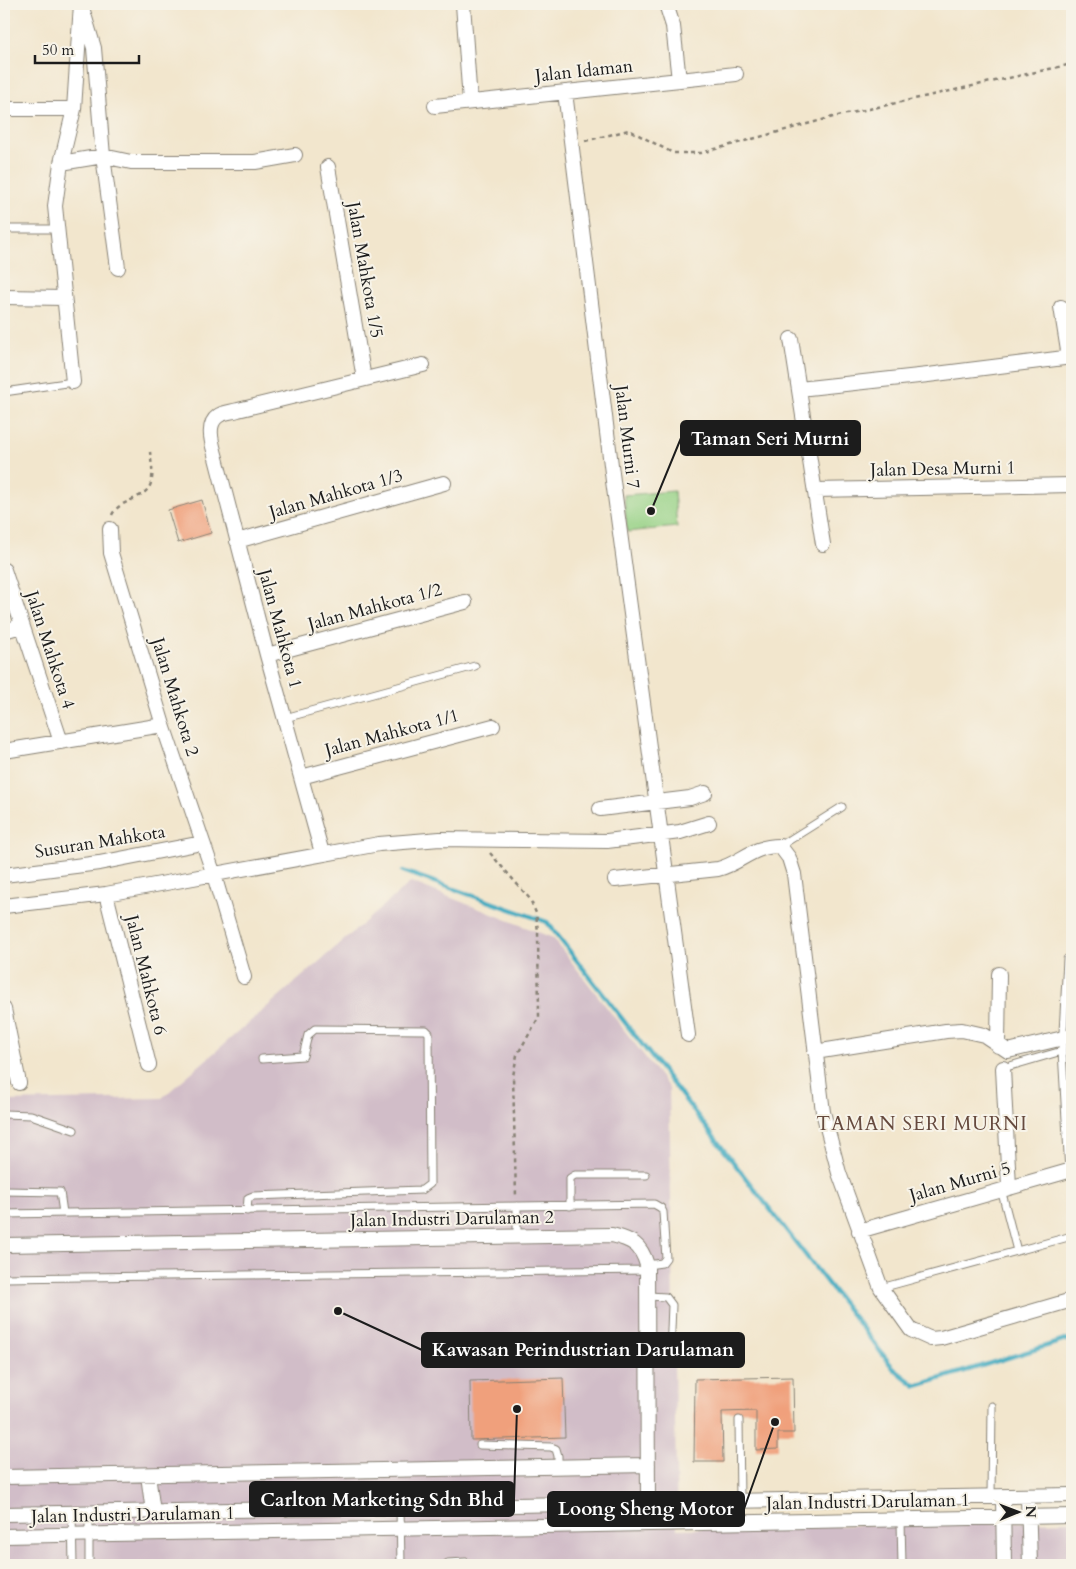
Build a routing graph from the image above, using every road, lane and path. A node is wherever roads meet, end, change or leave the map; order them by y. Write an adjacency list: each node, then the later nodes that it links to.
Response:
1 (464, 4): 8 (street)
2 (666, 4): 6 (street)
3 (81, 6): 11 (street); 14 (street)
4 (1072, 64): 12 (path)
5 (736, 74): 6 (street, Jalan Idaman)
6 (679, 80): 7 (street, Jalan Idaman)
7 (565, 92): 8 (street, Jalan Idaman); 12 (street, Jalan Murni 7)
8 (470, 102): 9 (street, Jalan Idaman)
9 (435, 106)
10 (4, 109): 11 (street)
11 (74, 109): 15 (street)
12 (572, 144): 50 (street, Jalan Murni 7)
13 (295, 155): 14 (street)
14 (103, 156): 15 (street); 19 (street)
15 (61, 163): 18 (street)
16 (328, 167): 26 (street, Jalan Mahkota 1/5)
17 (4, 229): 18 (lane)
18 (58, 229): 21 (street)
19 (118, 268)
20 (4, 297): 21 (street)
21 (64, 298): 27 (street)
22 (1061, 307): 24 (street)
23 (791, 339): 28 (street)
24 (1070, 357): 28 (street)
25 (423, 365): 26 (street)
26 (364, 379): 35 (street, Jalan Mahkota 1)
27 (73, 382): 29 (lane)
28 (799, 389): 33 (street)
29 (4, 392)
30 (150, 452): 34 (path)
31 (444, 483): 35 (street, Jalan Mahkota 1/3)
32 (1072, 485): 33 (street, Jalan Desa Murni 1)
33 (815, 490): 36 (street)
34 (110, 529): 44 (street, Jalan Mahkota 2)
35 (237, 540): 41 (street, Jalan Mahkota 1)
36 (824, 544)
37 (4, 570): 39 (street, Jalan Mahkota 4)
38 (464, 602): 41 (street, Jalan Mahkota 1/2)
39 (21, 626): 40 (street); 46 (street, Jalan Mahkota 4)
40 (4, 631)
41 (267, 655): 43 (street, Jalan Mahkota 1)
42 (475, 666): 43 (lane)
43 (285, 718): 48 (street, Jalan Mahkota 1)
44 (163, 725): 46 (street); 56 (street, Jalan Mahkota 2)
45 (493, 726): 48 (street, Jalan Mahkota 1/1)
46 (60, 742): 47 (street)
47 (4, 751)
48 (301, 777): 58 (street, Jalan Mahkota 1)
49 (705, 793): 50 (street)
50 (657, 803): 52 (street); 54 (street, Jalan Murni 7)
51 (842, 807): 57 (lane)
52 (600, 809)
53 (709, 823): 54 (street)
54 (661, 835): 55 (street); 59 (street, Jalan Murni 7)
55 (477, 840): 58 (street); 83 (path)
56 (202, 843): 60 (street, Susuran Mahkota); 61 (street, Jalan Mahkota 2)
57 (780, 846): 59 (street); 72 (street)
58 (322, 853): 61 (street)
59 (667, 874): 62 (street); 69 (street, Jalan Murni 7)
60 (4, 875)
61 (214, 875): 63 (street); 67 (street, Jalan Mahkota 2)
62 (615, 880)
63 (106, 894): 64 (street); 74 (street, Jalan Mahkota 6)
64 (4, 906)
65 (1067, 959): 70 (lane)
66 (999, 974): 71 (street)
67 (244, 977)
68 (4, 1009): 76 (street)
69 (688, 1036)
70 (1066, 1042): 71 (street); 75 (lane); 79 (lane)
71 (998, 1046): 72 (street)
72 (815, 1052): 88 (street)
73 (262, 1059): 85 (lane)
74 (149, 1065)
75 (1003, 1068): 81 (street)
76 (19, 1083)
77 (4, 1114): 78 (lane)
78 (74, 1130)
79 (1070, 1170): 81 (street, Jalan Murni 5)
80 (646, 1175): 84 (lane)
81 (1005, 1188): 88 (street, Jalan Murni 5); 92 (lane)
82 (4, 1191): 87 (lane)
83 (516, 1206): 84 (lane); 85 (lane); 89 (lane)
84 (570, 1206): 93 (lane)
85 (247, 1211): 87 (lane)
86 (4, 1213): 87 (lane)
87 (63, 1213)
88 (859, 1231): 95 (street)
89 (517, 1236): 91 (street, Jalan Industri Darulaman 2); 93 (street, Jalan Industri Darulaman 2)
90 (1072, 1236): 92 (lane)
91 (4, 1245)
92 (1017, 1251): 95 (lane)
93 (647, 1267): 94 (lane); 96 (street)
94 (4, 1278)
95 (881, 1288): 97 (street)
96 (648, 1296): 98 (street); 98 (lane)
97 (1072, 1300)
98 (648, 1359): 102 (street)
99 (992, 1406): 108 (lane)
100 (738, 1420): 109 (lane)
101 (480, 1445): 103 (lane)
102 (648, 1466): 103 (street); 110 (street)
103 (558, 1467): 104 (street)
104 (148, 1475): 105 (street); 112 (street)
105 (4, 1477)
106 (1072, 1495): 107 (street, Jalan Industri Darulaman 1)
107 (1028, 1496): 108 (street, Jalan Industri Darulaman 1); 116 (street)
108 (997, 1497): 109 (street, Jalan Industri Darulaman 1); 118 (street)
109 (740, 1501): 110 (street, Jalan Industri Darulaman 1)
110 (648, 1503): 111 (street, Jalan Industri Darulaman 1)
111 (400, 1507): 112 (street, Jalan Industri Darulaman 1); 120 (lane)
112 (153, 1512): 114 (street, Jalan Industri Darulaman 1)
113 (72, 1513): 114 (street, Jalan Industri Darulaman 1); 115 (street, Jalan Industri Darulaman 1); 121 (lane)
114 (89, 1513): 122 (lane)
115 (4, 1514)
116 (1028, 1516): 117 (street, Jalan Industri Darulaman 1); 118 (street, Jalan Industri Darulaman 1); 131 (street)
117 (1072, 1516)
118 (1004, 1518): 119 (street, Jalan Industri Darulaman 1); 130 (street)
119 (901, 1520): 120 (street, Jalan Industri Darulaman 1); 129 (lane)
120 (400, 1530): 122 (street, Jalan Industri Darulaman 1); 126 (lane)
121 (72, 1535): 122 (street, Jalan Industri Darulaman 1); 123 (street, Jalan Industri Darulaman 1); 124 (lane)
122 (89, 1535): 125 (lane)
123 (4, 1536)
124 (73, 1565)
125 (89, 1565)
126 (401, 1565)
127 (446, 1565): 128 (lane)
128 (471, 1565)
129 (902, 1565)
130 (1004, 1565)
131 (1030, 1565)

